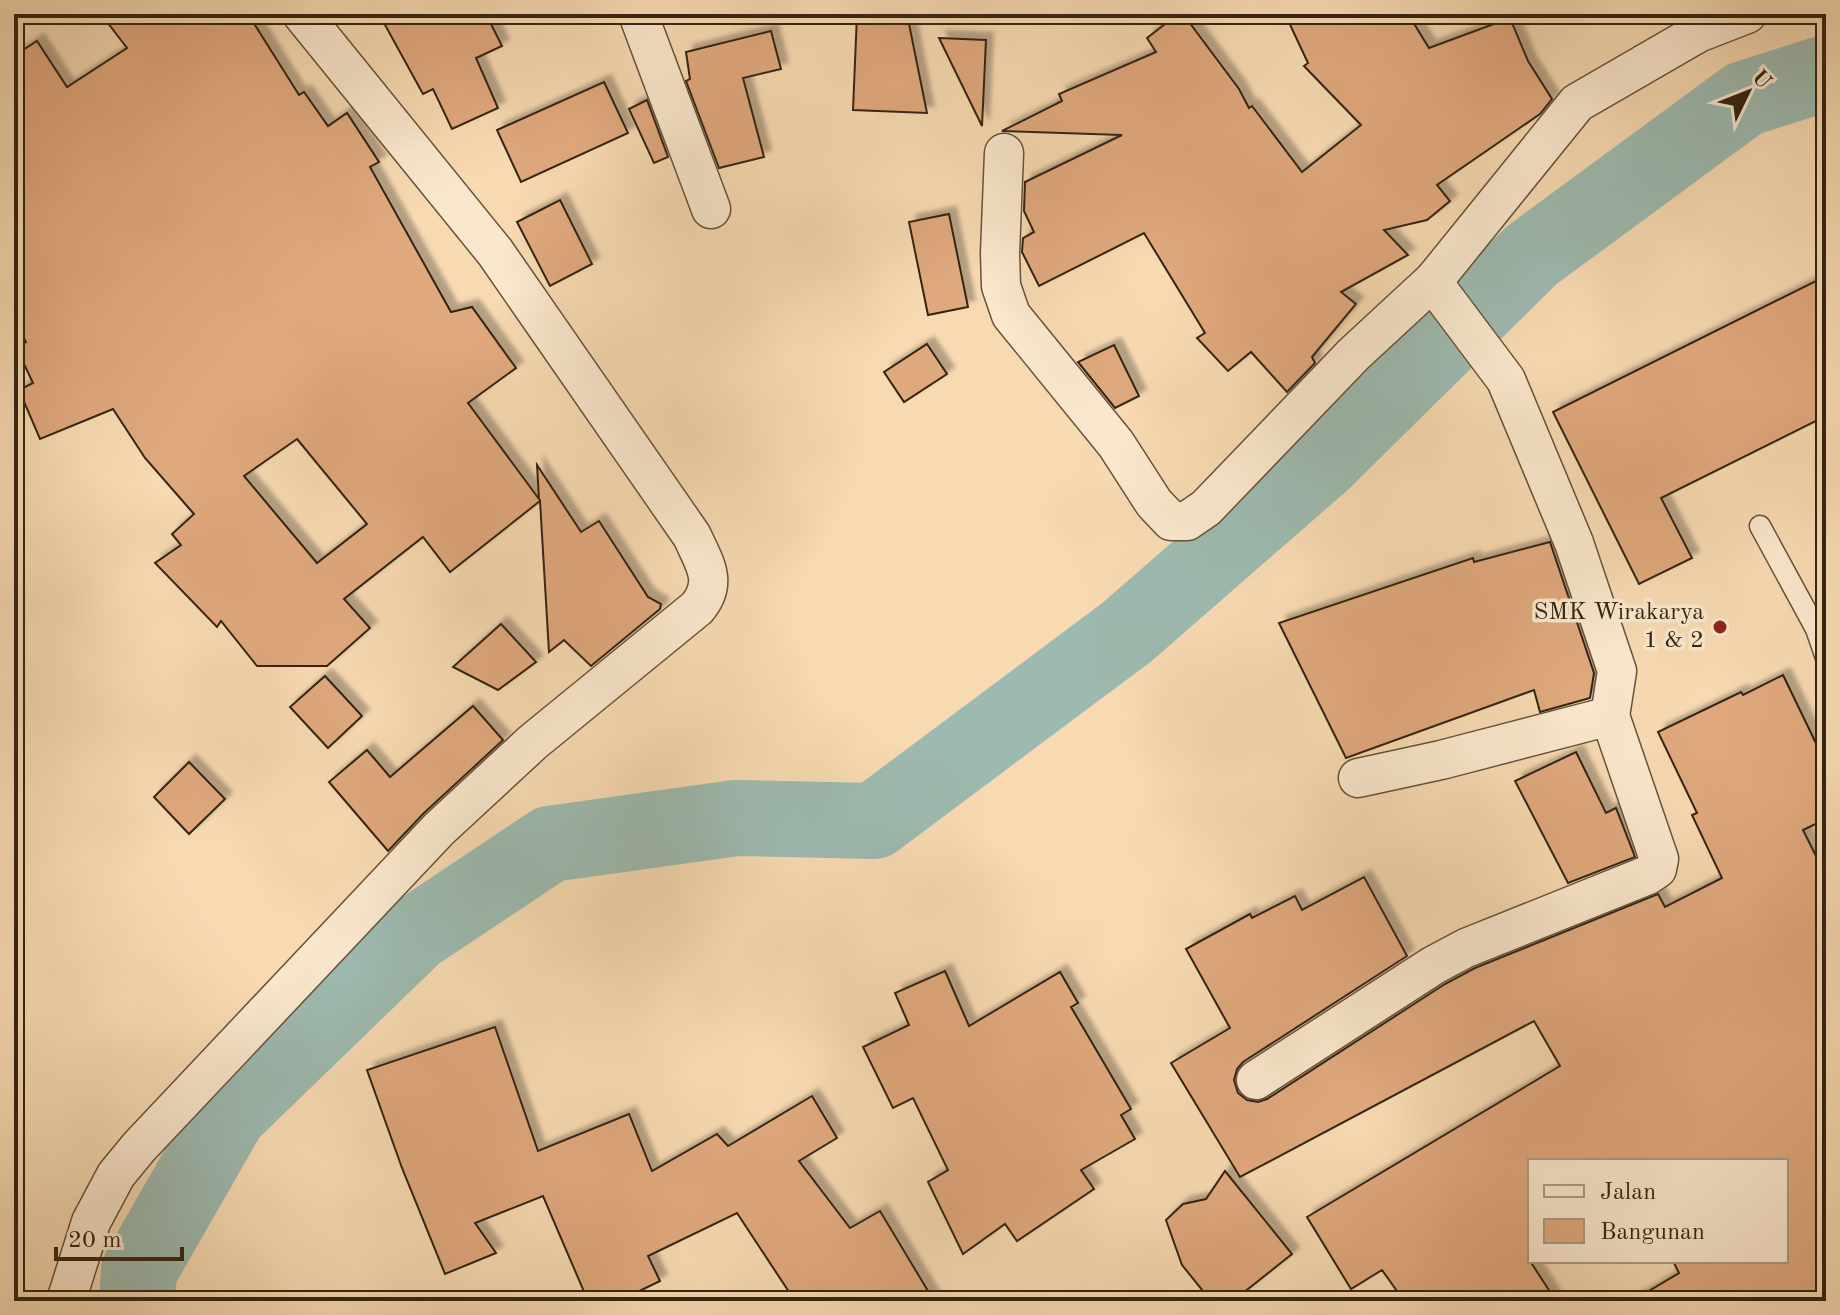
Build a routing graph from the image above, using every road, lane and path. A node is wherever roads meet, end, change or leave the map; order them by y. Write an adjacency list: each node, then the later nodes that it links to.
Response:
1 (302, 14): 12 (street)
2 (638, 14): 5 (street)
3 (1747, 14): 6 (street)
4 (1004, 153): 6 (street)
5 (711, 209)
6 (1435, 284): 9 (street)
7 (1760, 526): 8 (lane)
8 (1826, 658)
9 (1610, 716): 10 (street); 11 (street)
10 (1358, 778)
11 (1256, 1080)
12 (66, 1301)

